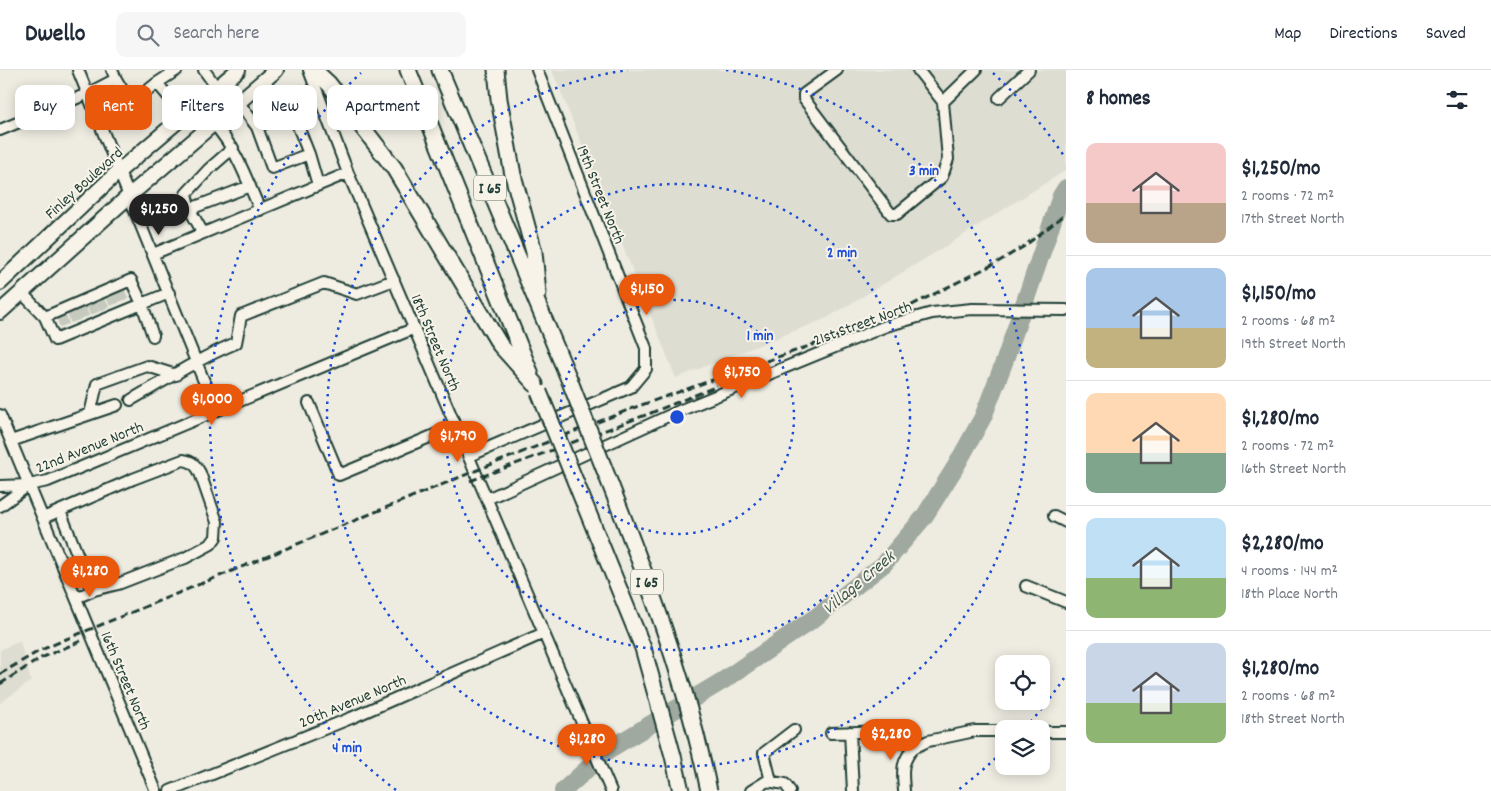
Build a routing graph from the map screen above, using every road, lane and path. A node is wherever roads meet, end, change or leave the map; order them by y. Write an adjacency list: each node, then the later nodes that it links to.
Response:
1 (78, 70): 21 (street)
2 (204, 70): 19 (street)
3 (238, 70): 20 (main road, Finley Boulevard)
4 (276, 70): 25 (main road)
5 (309, 70): 39 (street, 18th Street North)
6 (314, 70): 61 (highway)
7 (408, 70): 61 (highway, I 65)
8 (440, 70): 52 (highway, I 65)
9 (496, 70): 52 (highway)
10 (537, 70): 70 (street, 19th Street North)
11 (837, 70): 26 (street)
12 (918, 70): 26 (street)
13 (976, 70): 26 (street)
14 (1029, 70): 24 (street)
15 (174, 71): 17 (street)
16 (114, 74): 17 (street); 18 (street)
17 (157, 83): 22 (street)
18 (99, 85)
19 (216, 85)
20 (221, 85)
21 (85, 89)
22 (162, 89)
23 (85, 95): 29 (street)
24 (1000, 98)
25 (243, 99)
26 (943, 102)
27 (243, 109): 28 (street)
28 (253, 123)
29 (0, 130)
30 (102, 130): 38 (street)
31 (168, 130): 38 (main road, Finley Boulevard)
32 (207, 130): 42 (main road)
33 (220, 130): 36 (street)
34 (257, 130): 37 (street)
35 (300, 130): 37 (street)
36 (233, 148): 40 (street); 43 (street)
37 (309, 154): 41 (street)
38 (119, 171): 42 (street); 48 (main road, Finley Boulevard)
39 (348, 173): 41 (street); 47 (street, 18th Street North)
40 (250, 186): 43 (street); 44 (street)
41 (318, 186): 44 (street)
42 (129, 196): 46 (street); 49 (main road)
43 (190, 209): 45 (street)
44 (260, 210): 45 (street)
45 (203, 233): 46 (street)
46 (153, 254): 50 (street)
47 (394, 280): 57 (street, 18th Street North); 59 (street)
48 (0, 283)
49 (22, 293): 55 (main road); 56 (street)
50 (168, 293): 51 (street); 59 (street)
51 (142, 304): 54 (street); 54 (street); 58 (street)
52 (539, 306): 96 (highway, I 65, bridge)
53 (1066, 310): 73 (street, 21st Street North)
54 (95, 311): 56 (street); 56 (street)
55 (0, 312)
56 (45, 317)
57 (414, 328): 65 (street, 22nd Avenue North); 68 (street, 18th Street North)
58 (153, 336)
59 (196, 361): 60 (street); 65 (street)
60 (176, 375): 62 (street); 66 (street)
61 (537, 388): 95 (highway, I 65, bridge)
62 (131, 400)
63 (309, 403): 68 (street)
64 (117, 405): 66 (street)
65 (216, 411): 72 (street, 22nd Avenue North)
66 (90, 414): 69 (street)
67 (0, 415): 69 (street, 16th Street North)
68 (456, 426): 70 (street, 18th Street North)
69 (11, 441): 72 (street, 16th Street North)
70 (469, 456): 73 (street, 18th Street North)
71 (0, 486): 72 (street)
72 (29, 486): 74 (street, 22nd Avenue North); 77 (street, 16th Street North)
73 (487, 499): 83 (street, 18th Street North)
74 (0, 506)
75 (60, 511): 77 (street); 80 (street); 80 (street)
76 (1054, 516): 78 (street)
77 (43, 518): 81 (street, 16th Street North)
78 (1066, 522)
79 (1026, 586): 82 (street)
80 (92, 591): 81 (street)
81 (76, 598): 92 (street, 16th Street North)
82 (1066, 602)
83 (544, 633): 93 (street, 20th Avenue North); 94 (street, 18th Street North)
84 (794, 730): 91 (street)
85 (995, 731): 90 (street)
86 (850, 732): 89 (street); 90 (street); 99 (street)
87 (1050, 732): 88 (street)
88 (1066, 732)
89 (831, 733)
90 (913, 748): 100 (street)
91 (770, 781): 97 (street); 98 (street)
92 (156, 791)
93 (170, 791)
94 (611, 791)
95 (681, 791)
96 (709, 791)
97 (750, 791)
98 (790, 791)
99 (853, 791)
100 (904, 791)

